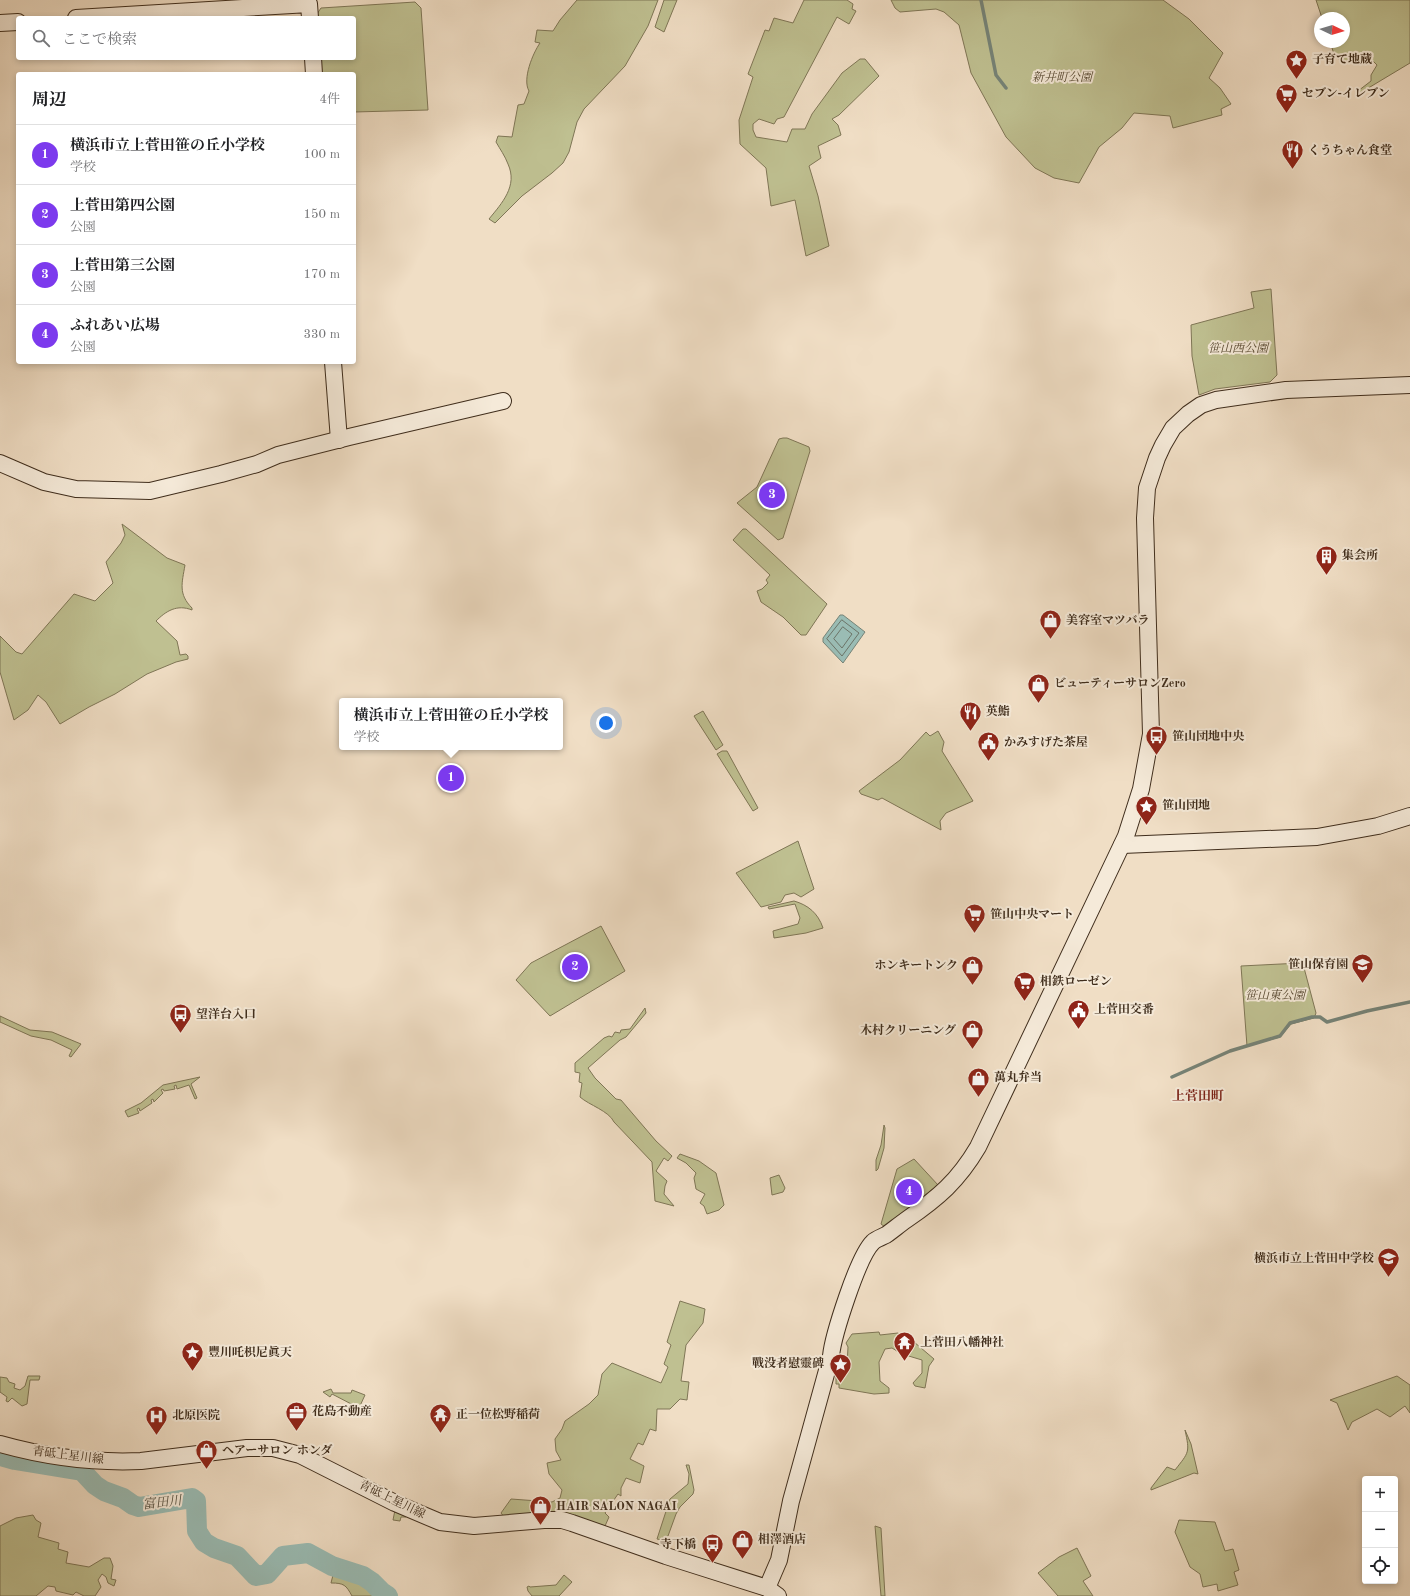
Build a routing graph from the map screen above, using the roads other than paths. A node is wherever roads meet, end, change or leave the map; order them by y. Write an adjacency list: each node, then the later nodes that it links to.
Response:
1 (109, 16): 2 (street)
2 (310, 16)
3 (16, 22): 4 (street)
4 (0, 23)
5 (313, 60): 6 (street)
6 (314, 72)
7 (333, 364): 10 (street)
8 (1410, 385): 13 (street)
9 (503, 401): 10 (street)
10 (339, 440): 11 (street)
11 (0, 463)
12 (1410, 816): 13 (street)
13 (1122, 845): 15 (street)
14 (0, 1444): 15 (street, 青砥上星川線)
15 (772, 1592)

